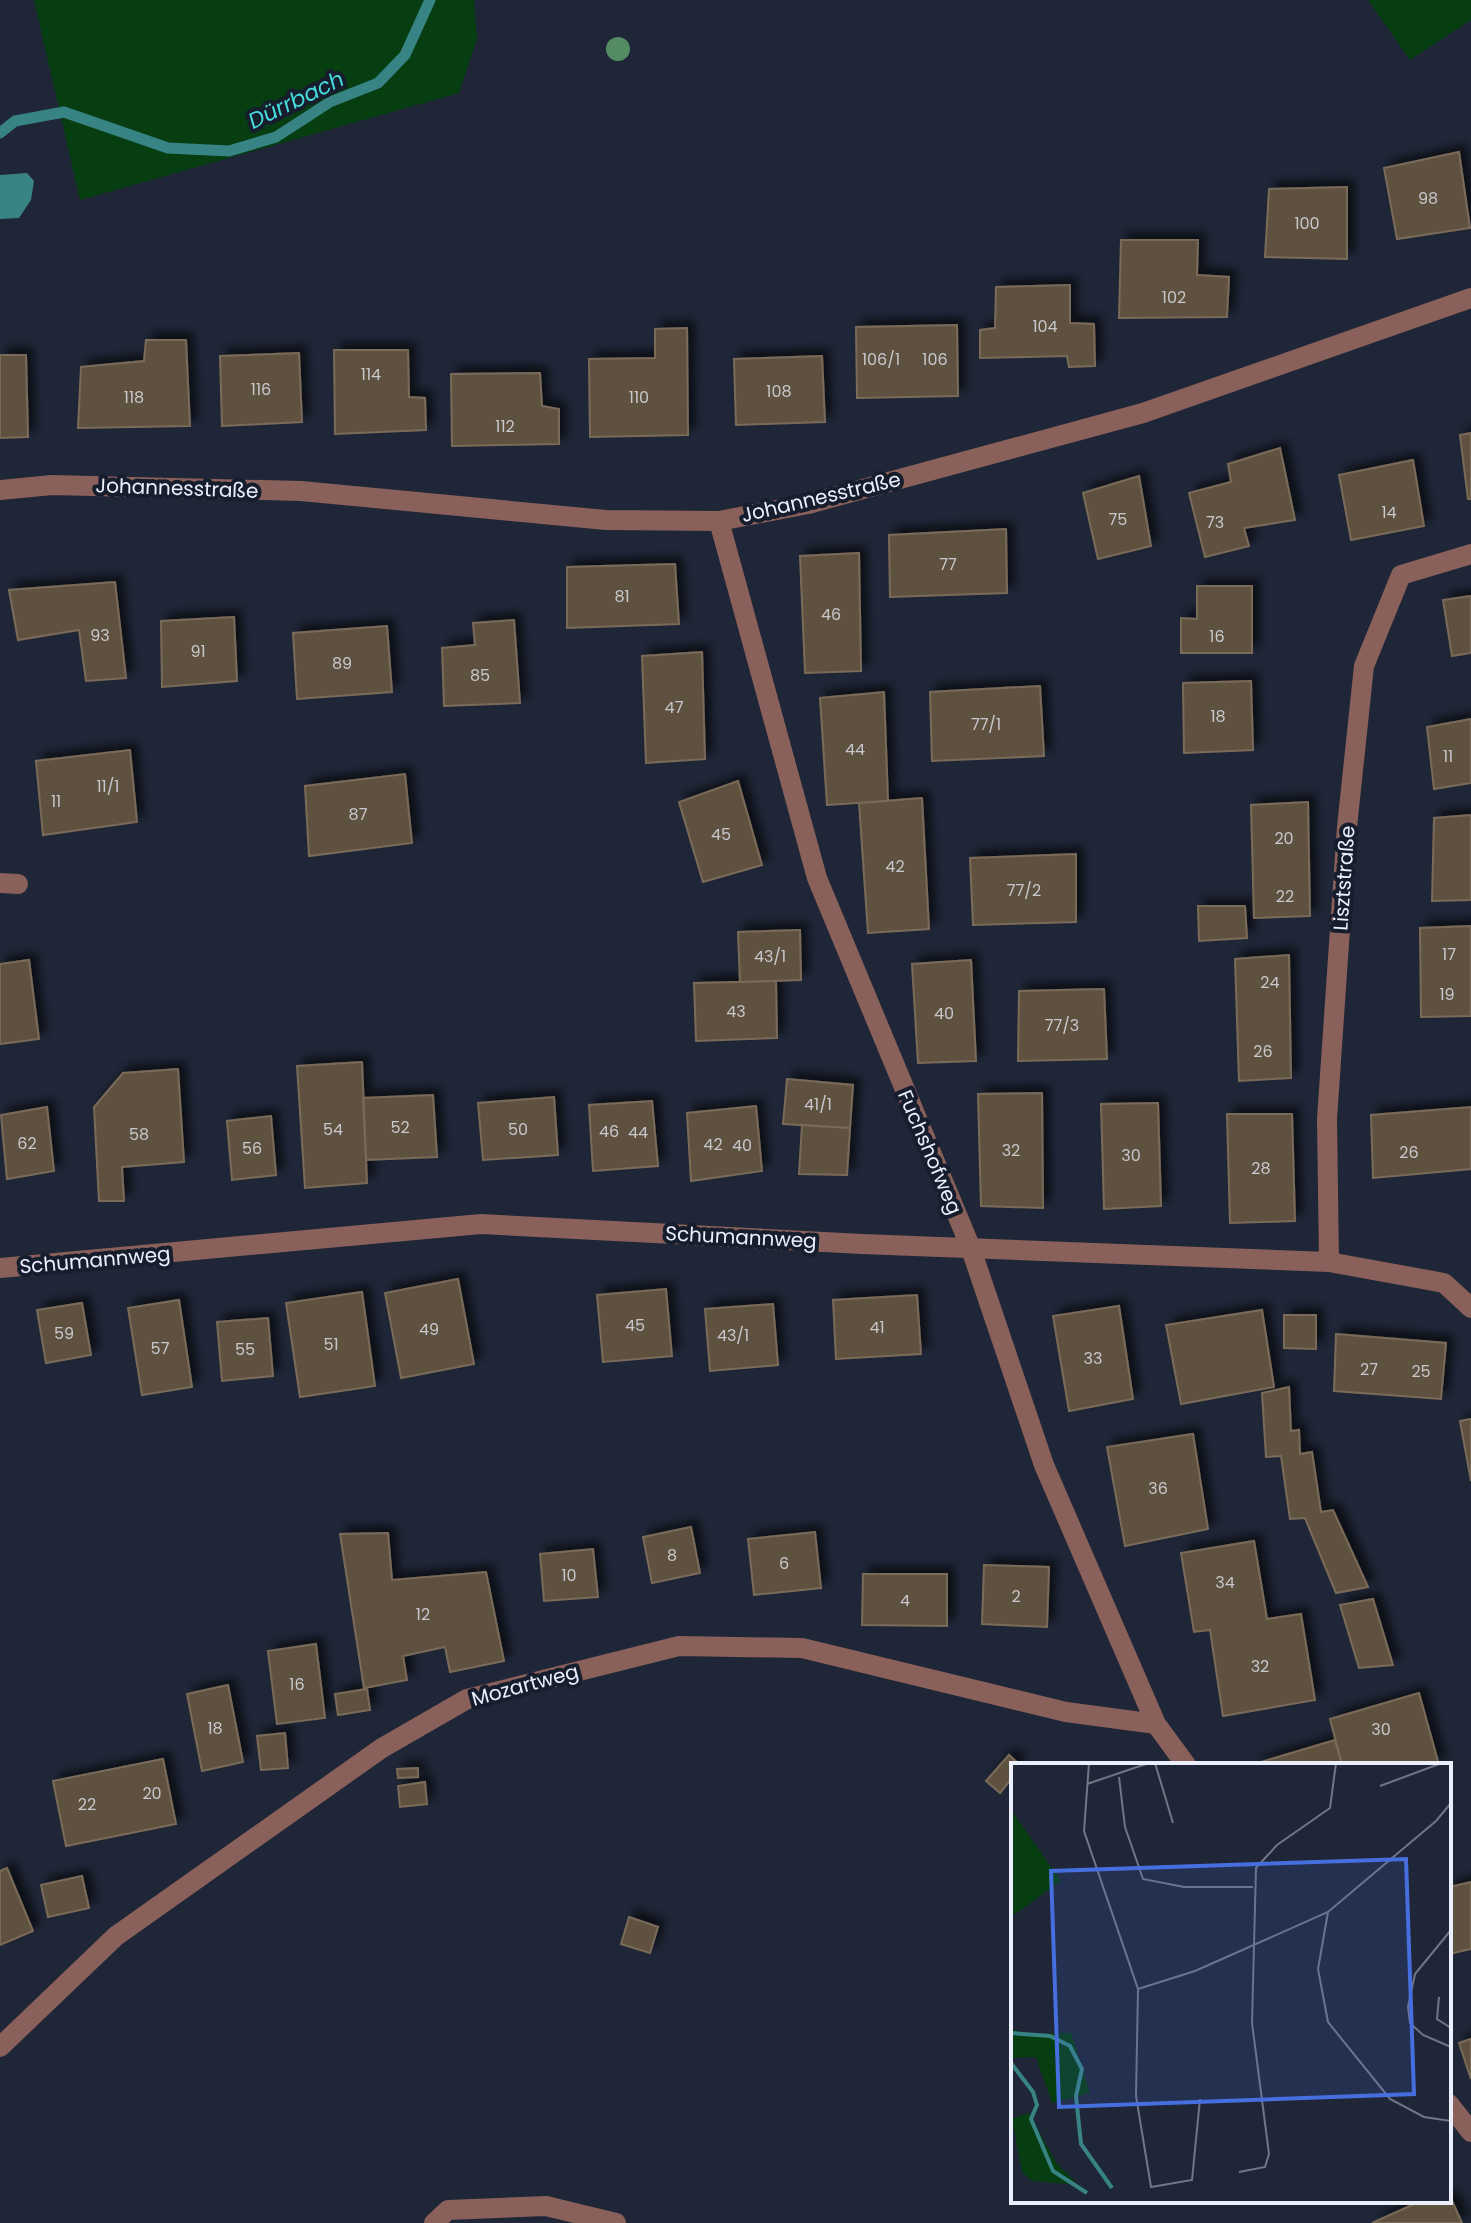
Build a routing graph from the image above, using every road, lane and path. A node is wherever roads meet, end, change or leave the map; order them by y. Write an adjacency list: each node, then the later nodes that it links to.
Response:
1 (1471, 298): 3 (street, Johannesstraße)
2 (0, 490): 3 (street, Johannesstraße)
3 (719, 521): 5 (street, Fuchshofweg)
4 (1471, 554): 6 (street, Lisztstraße)
5 (970, 1246): 6 (street, Schumannweg); 7 (street, Schumannweg); 9 (street, Fuchshofweg)
6 (1329, 1262): 8 (street, Schumannweg)
7 (0, 1268)
8 (1471, 1308)
9 (1156, 1724): 10 (street, Fuchshofweg); 11 (street, Mozartweg)
10 (1185, 1763)
11 (0, 2047)
12 (1451, 2107): 13 (street)
13 (1471, 2132)
14 (434, 2223): 15 (street)
15 (616, 2223)

